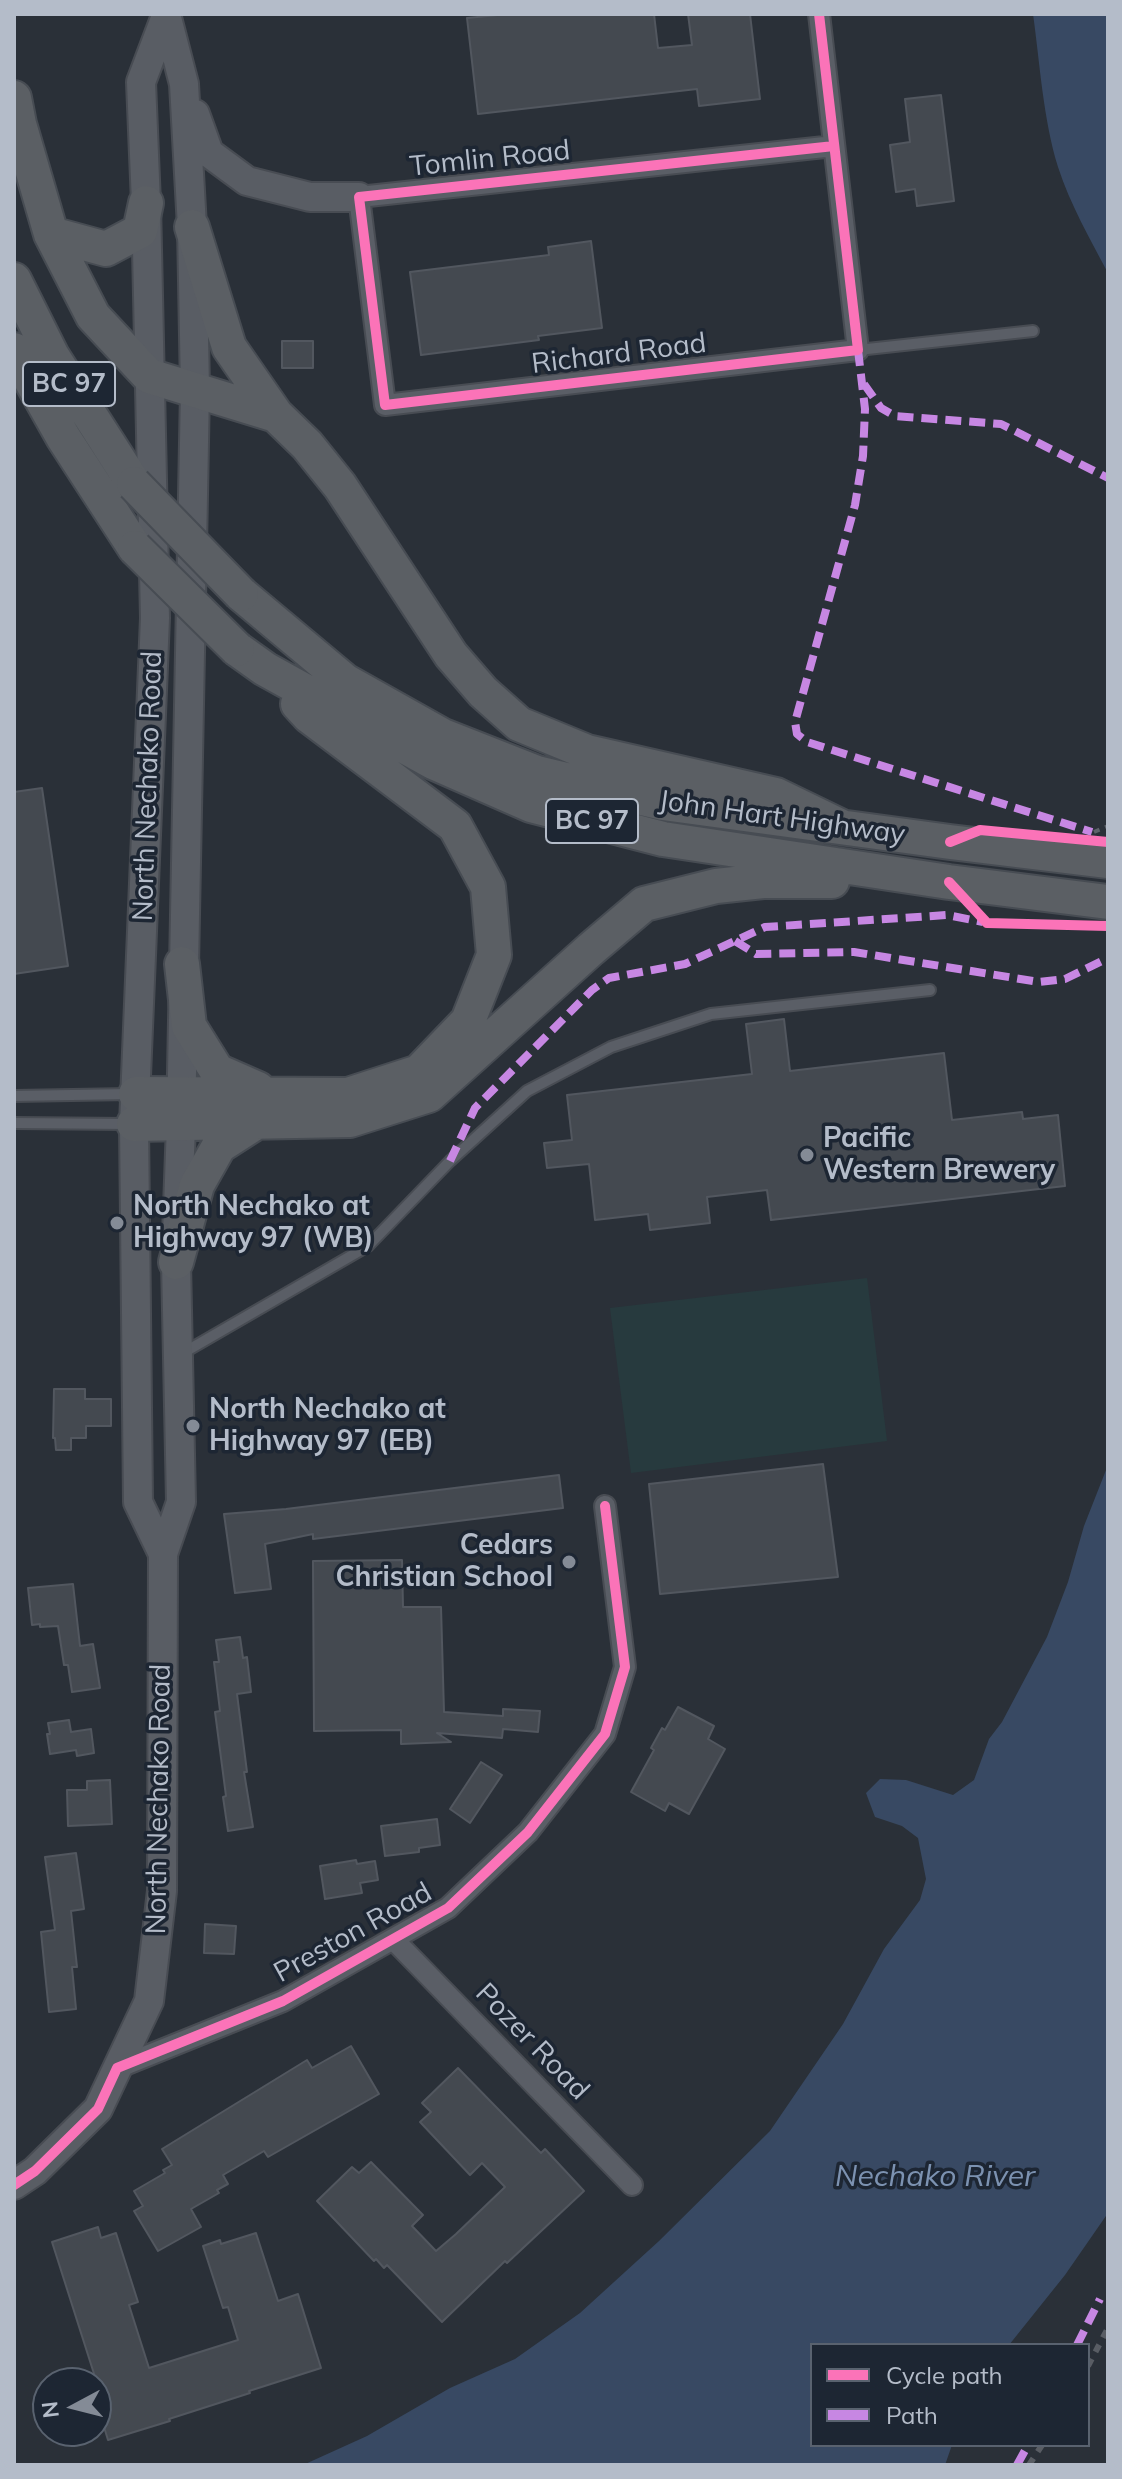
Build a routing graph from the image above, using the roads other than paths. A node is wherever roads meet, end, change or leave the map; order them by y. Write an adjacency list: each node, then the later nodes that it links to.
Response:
1 (819, 14): 5 (street)
2 (166, 15): 3 (main road, North Nechako Road); 7 (main road, North Nechako Road)
3 (184, 84): 6 (main road); 8 (main road, North Nechako Road)
4 (14, 98): 9 (highway)
5 (834, 146): 6 (street, Tomlin Road); 13 (street)
6 (359, 197): 13 (street, Richard Road)
7 (146, 203): 9 (highway); 14 (main road, North Nechako Road)
8 (192, 227): 15 (main road, North Nechako Road); 16 (highway)
9 (51, 234): 14 (highway)
10 (14, 280): 18 (highway, John Hart Highway / BC 97, bridge)
11 (1033, 331): 13 (lane)
12 (14, 350): 17 (highway, John Hart Highway / BC 97, bridge)
13 (858, 350)
14 (149, 376): 15 (highway); 26 (main road, North Nechako Road)
15 (195, 390): 16 (highway); 22 (main road, North Nechako Road)
16 (276, 415): 18 (highway)
17 (265, 669): 20 (highway, John Hart Highway / BC 97); 25 (highway)
18 (842, 827): 19 (highway, John Hart Highway / BC 97)
19 (1095, 846)
20 (949, 882): 21 (highway, John Hart Highway / BC 97); 25 (highway)
21 (1101, 901)
22 (182, 964): 25 (highway); 27 (main road, North Nechako Road)
23 (930, 990): 30 (lane)
24 (14, 1096): 26 (lane)
25 (262, 1107): 27 (highway); 29 (highway)
26 (135, 1109): 27 (highway); 28 (lane); 32 (main road, North Nechako Road)
27 (181, 1110): 29 (main road, North Nechako Road)
28 (14, 1123)
29 (176, 1262): 30 (main road, North Nechako Road)
30 (178, 1356): 32 (main road, North Nechako Road)
31 (605, 1506): 33 (street, Preston Road)
32 (163, 1554): 34 (main road, North Nechako Road)
33 (393, 1939): 34 (street, Preston Road); 36 (street, Pozer Road)
34 (117, 2068): 35 (main road, North Nechako Road)
35 (14, 2185)
36 (632, 2185)

